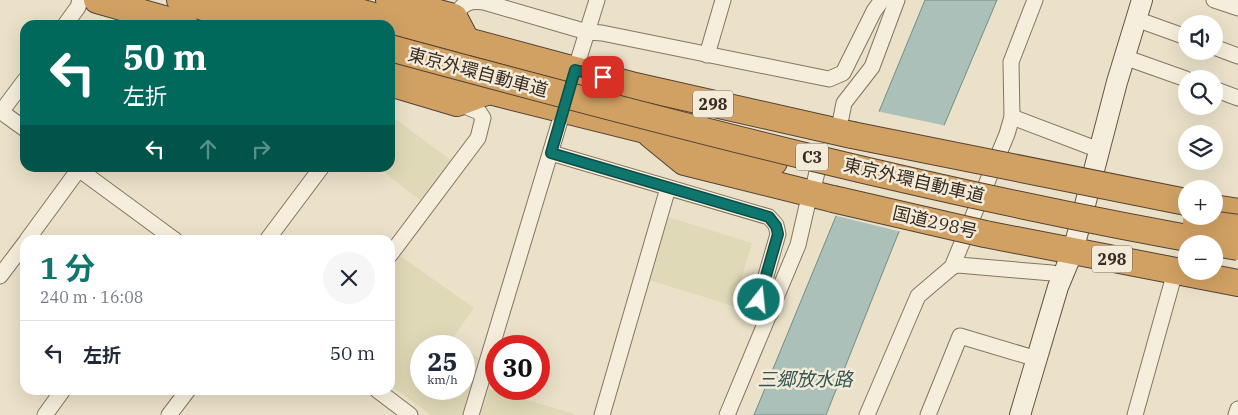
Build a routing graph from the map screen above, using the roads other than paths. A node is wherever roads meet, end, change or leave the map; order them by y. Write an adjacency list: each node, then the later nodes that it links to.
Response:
1 (80, 0): 18 (street)
2 (97, 0): 19 (highway)
3 (180, 0): 20 (highway)
4 (219, 0): 21 (highway)
5 (273, 0): 22 (highway)
6 (314, 0): 23 (highway, 298)
7 (391, 0): 16 (highway)
8 (597, 0): 25 (street)
9 (723, 0): 31 (street)
10 (882, 0): 31 (street)
11 (898, 0): 47 (street)
12 (1035, 0): 45 (street)
13 (1142, 0): 17 (street)
14 (1214, 0): 15 (street)
15 (1238, 8)
16 (454, 17): 25 (street); 28 (highway)
17 (1136, 19): 27 (street); 33 (street)
18 (69, 20)
19 (167, 20)
20 (247, 20)
21 (289, 20)
22 (344, 20)
23 (387, 20)
24 (395, 22): 28 (highway, 298)
25 (587, 32): 31 (street); 35 (street)
26 (395, 34): 61 (highway, 東京外環自動車道 / C3, bridge)
27 (1178, 34)
28 (467, 42): 35 (highway, 298)
29 (395, 49): 65 (highway, 東京外環自動車道 / C3, bridge)
30 (1223, 50): 32 (street)
31 (707, 56)
32 (1238, 56)
33 (1124, 57): 36 (street); 49 (street)
34 (395, 63): 39 (highway, 国道298号 / 298)
35 (575, 70): 43 (street); 47 (highway, 298)
36 (1178, 76)
37 (395, 84): 42 (highway)
38 (20, 86): 44 (street)
39 (489, 91): 42 (highway); 43 (highway, 国道298号 / 298)
40 (1223, 92): 41 (street)
41 (1238, 98)
42 (457, 103): 66 (street)
43 (564, 109): 48 (street); 53 (highway, 国道298号 / 298)
44 (1, 111): 46 (street)
45 (1012, 117): 49 (street); 73 (street)
46 (20, 125)
47 (844, 125): 49 (highway, 298); 58 (highway, 298, bridge)
48 (551, 153): 55 (street); 88 (street)
49 (1097, 162): 54 (highway, 298); 68 (street)
50 (75, 172): 62 (street)
51 (83, 172): 63 (street)
52 (318, 172): 64 (street)
53 (822, 187): 68 (highway, 国道298号 / 298, bridge); 71 (highway, 国道298号 / 298); 79 (street)
54 (1178, 187)
55 (668, 188): 79 (street); 89 (street)
56 (1223, 196): 57 (highway)
57 (1238, 199)
58 (1178, 200)
59 (1223, 210): 60 (highway)
60 (1238, 212)
61 (1238, 228)
62 (30, 235)
63 (168, 235)
64 (271, 235)
65 (1238, 247)
66 (395, 248)
67 (20, 249): 75 (street)
68 (1073, 251): 72 (highway, 国道298号 / 298); 76 (street)
69 (1223, 256): 70 (highway)
70 (1238, 259)
71 (1178, 260)
72 (1178, 261)
73 (952, 267): 76 (street); 91 (street)
74 (1178, 271): 94 (street)
75 (0, 276)
76 (1062, 277): 80 (street)
77 (1223, 277): 78 (highway, 国道298号 / 298)
78 (1238, 283)
79 (771, 312): 90 (street)
80 (1036, 359): 92 (street); 93 (street)
81 (59, 395): 85 (street)
82 (184, 395): 86 (street)
83 (384, 395): 87 (street)
84 (1238, 409): 95 (street)
85 (45, 415)
86 (170, 415)
87 (410, 415)
88 (471, 415)
89 (602, 415)
90 (727, 415)
91 (867, 415)
92 (928, 415)
93 (1020, 415)
94 (1135, 415)
95 (1236, 415)

